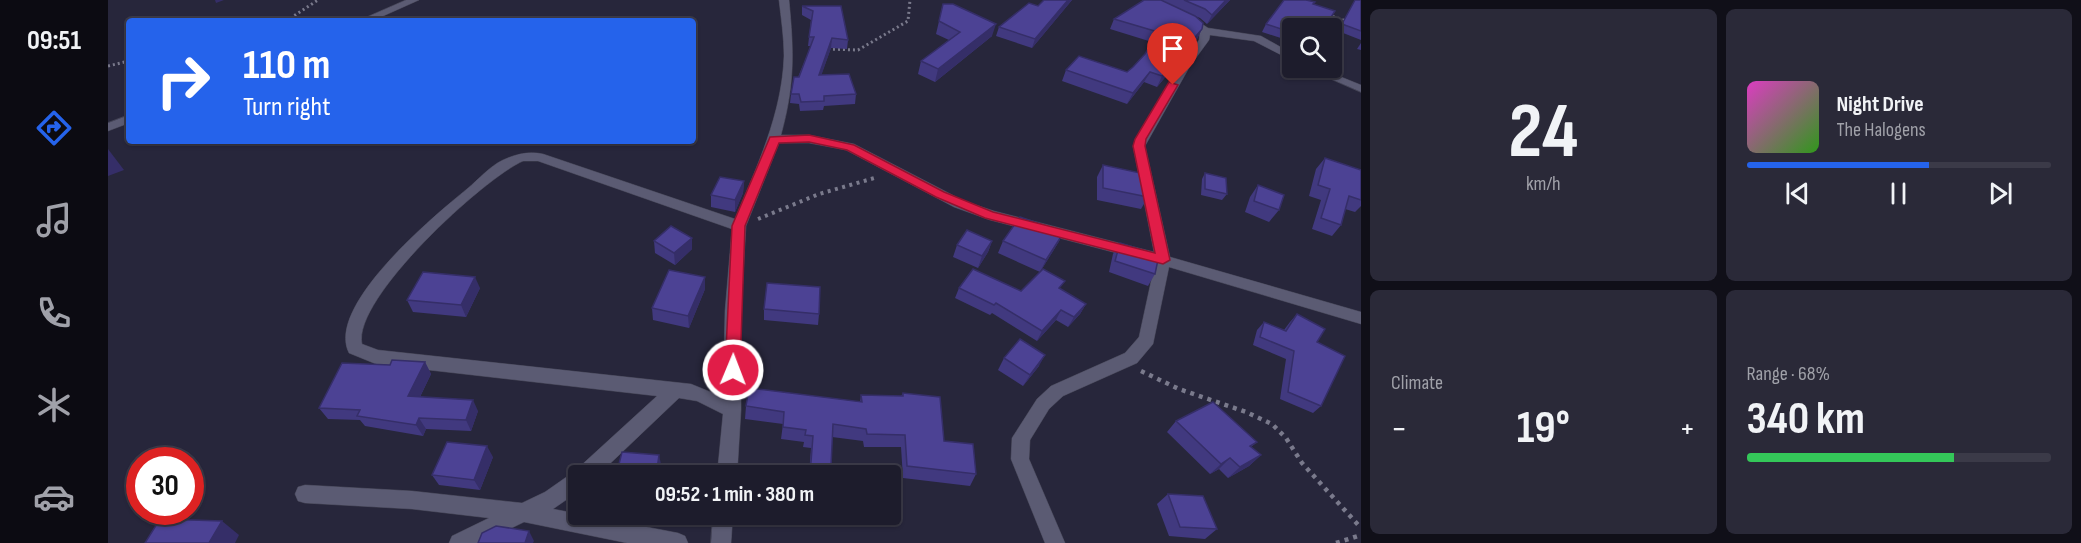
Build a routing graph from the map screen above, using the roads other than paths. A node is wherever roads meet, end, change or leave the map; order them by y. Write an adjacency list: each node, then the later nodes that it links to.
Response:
1 (414, 0): 4 (street)
2 (784, 0): 11 (street)
3 (1176, 13): 5 (street)
4 (370, 18)
5 (1205, 31): 6 (street); 13 (street)
6 (1282, 52)
7 (1335, 78): 8 (street)
8 (1361, 89)
9 (126, 120): 10 (street)
10 (108, 127)
11 (774, 139): 12 (street); 13 (street)
12 (739, 226): 15 (street); 16 (street)
13 (1163, 260): 14 (street); 26 (street)
14 (1361, 318)
15 (675, 392): 16 (street); 17 (street)
16 (732, 410): 18 (street)
17 (595, 465)
18 (728, 465)
19 (568, 488): 21 (street)
20 (304, 494): 21 (street)
21 (525, 513): 23 (street); 24 (street)
22 (722, 525): 25 (street)
23 (459, 543)
24 (678, 543)
25 (721, 543)
26 (1055, 543)

